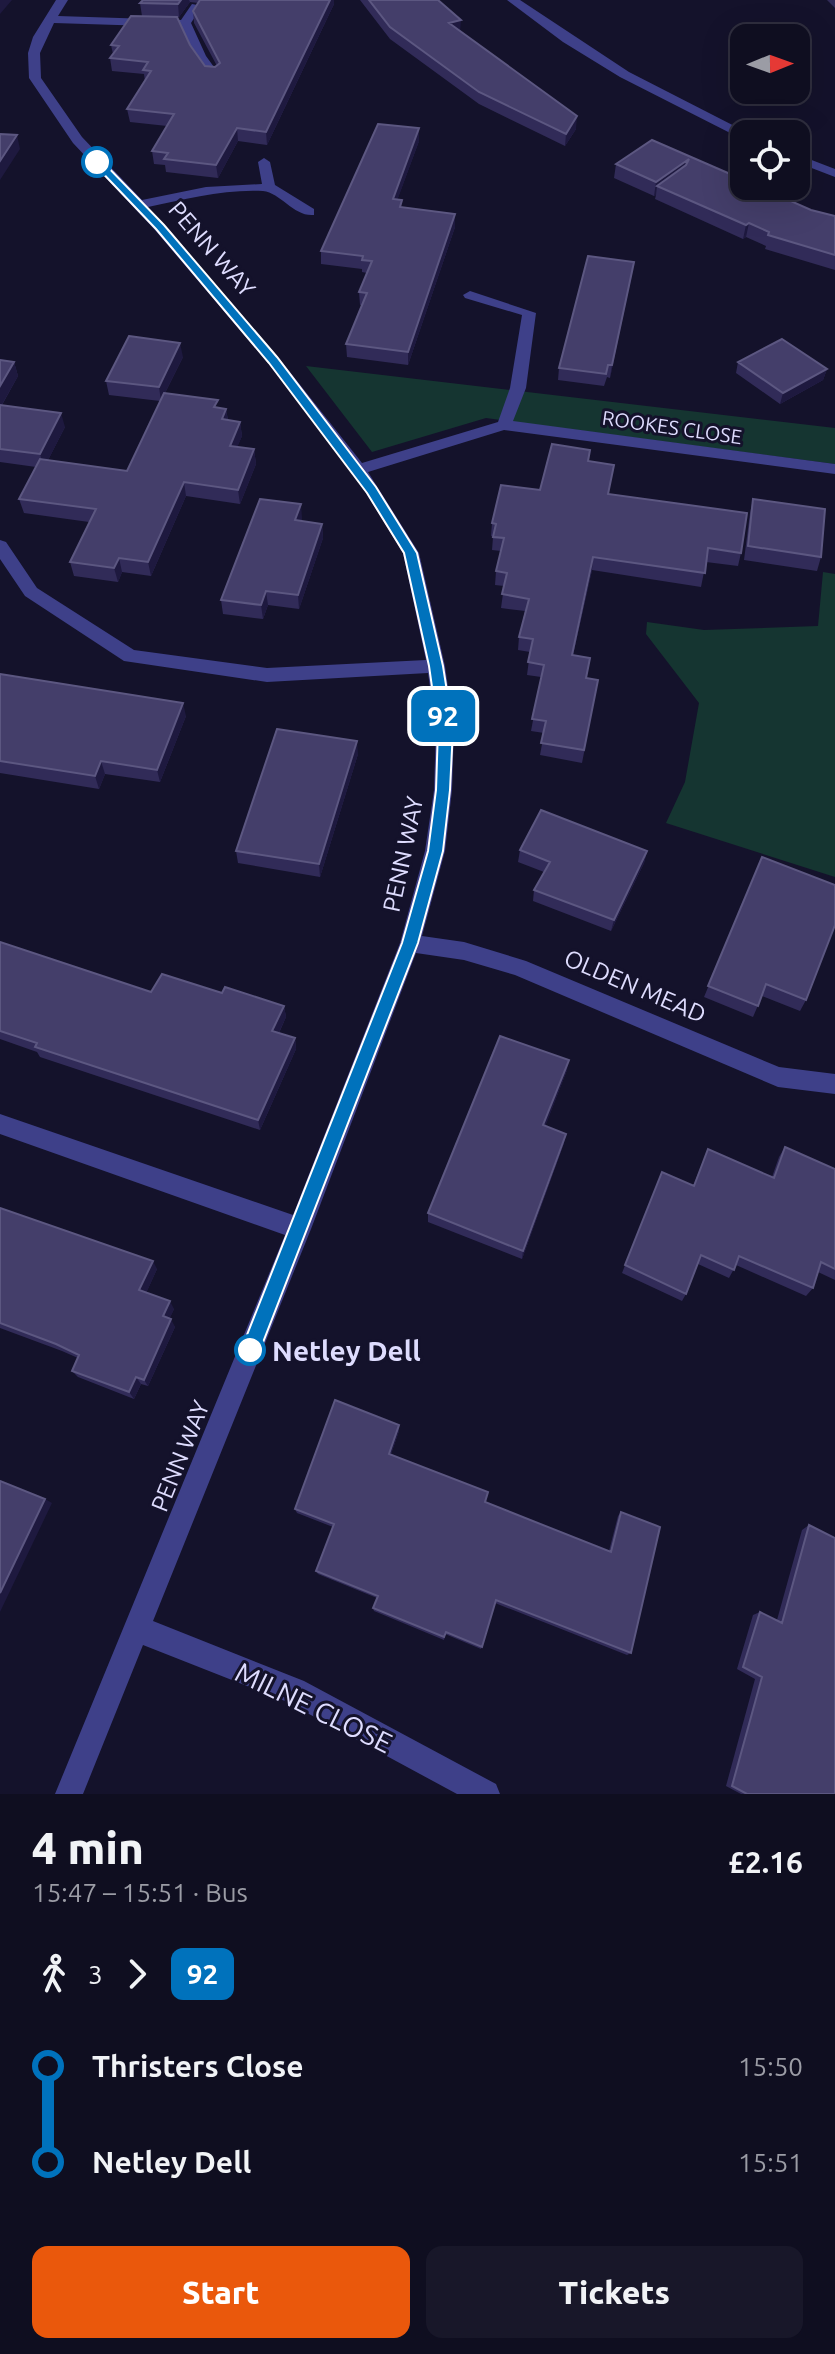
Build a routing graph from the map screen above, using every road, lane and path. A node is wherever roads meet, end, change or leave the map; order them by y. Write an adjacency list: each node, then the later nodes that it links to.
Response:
1 (62, 0): 4 (street, PENN WAY)
2 (513, 0): 7 (street)
3 (196, 6): 5 (street)
4 (49, 19): 5 (street); 12 (street, PENN WAY)
5 (185, 23): 6 (street)
6 (213, 74)
7 (730, 129)
8 (264, 162): 11 (street)
9 (810, 163): 10 (street)
10 (835, 173)
11 (269, 187): 12 (street); 13 (street)
12 (139, 205): 16 (street, PENN WAY)
13 (309, 212)
14 (470, 295): 15 (street)
15 (504, 425): 16 (street, ROOKES CLOSE); 17 (street, ROOKES CLOSE)
16 (359, 469): 19 (street, PENN WAY)
17 (835, 469)
18 (0, 547): 19 (street)
19 (436, 666): 20 (street, PENN WAY)
20 (410, 943): 21 (street, OLDEN MEAD); 23 (street, PENN WAY)
21 (835, 1084)
22 (0, 1124): 23 (street)
23 (299, 1229): 24 (street, PENN WAY)
24 (138, 1629): 25 (street, PENN WAY); 26 (street, MILNE CLOSE)
25 (69, 1794)
26 (486, 1794)

